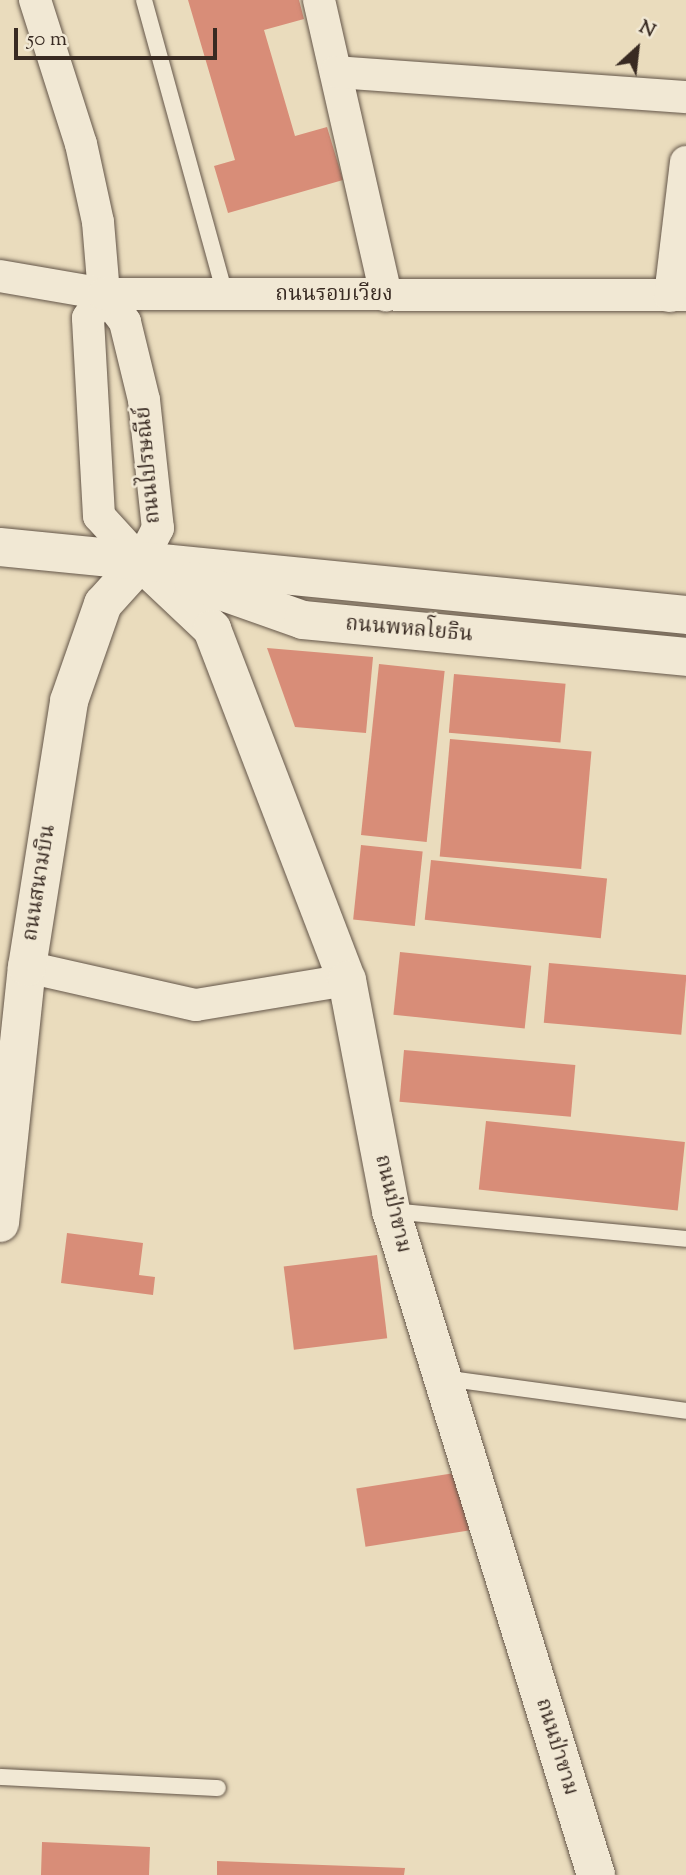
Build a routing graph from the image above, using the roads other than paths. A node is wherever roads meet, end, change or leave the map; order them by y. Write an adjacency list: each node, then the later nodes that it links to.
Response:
1 (35, 0): 8 (street)
2 (144, 0): 9 (lane)
3 (318, 0): 4 (street)
4 (336, 72): 5 (street); 10 (street)
5 (686, 97)
6 (686, 162): 11 (street, ถนนรอบเวียง)
7 (0, 276): 8 (street, ถนนรอบเวียง)
8 (104, 294): 9 (street, ถนนรอบเวียง); 13 (street, ถนนไปรษณีย์); 13 (street, ถนนไปรษณีย์)
9 (225, 294): 10 (street, ถนนรอบเวียง)
10 (386, 295): 11 (street, ถนนรอบเวียง)
11 (678, 295)
12 (0, 547): 13 (street, ถนนพหลโยธิน)
13 (141, 562): 14 (street, ถนนพหลโยธิน); 15 (street, ถนนพหลโยธิน); 16 (street, ถนนสนามบิน); 17 (street, ถนนป่าขาม)
14 (686, 615)
15 (686, 657)
16 (27, 967): 17 (street); 19 (street, ถนนสนามบิน)
17 (347, 981): 18 (street, ถนนป่าขาม)
18 (391, 1211): 20 (lane); 21 (street, ถนนป่าขาม)
19 (0, 1223)
20 (686, 1239)
21 (440, 1378): 22 (lane); 25 (street, ถนนป่าขาม)
22 (686, 1411)
23 (0, 1777): 24 (lane)
24 (219, 1788)
25 (596, 1875)

